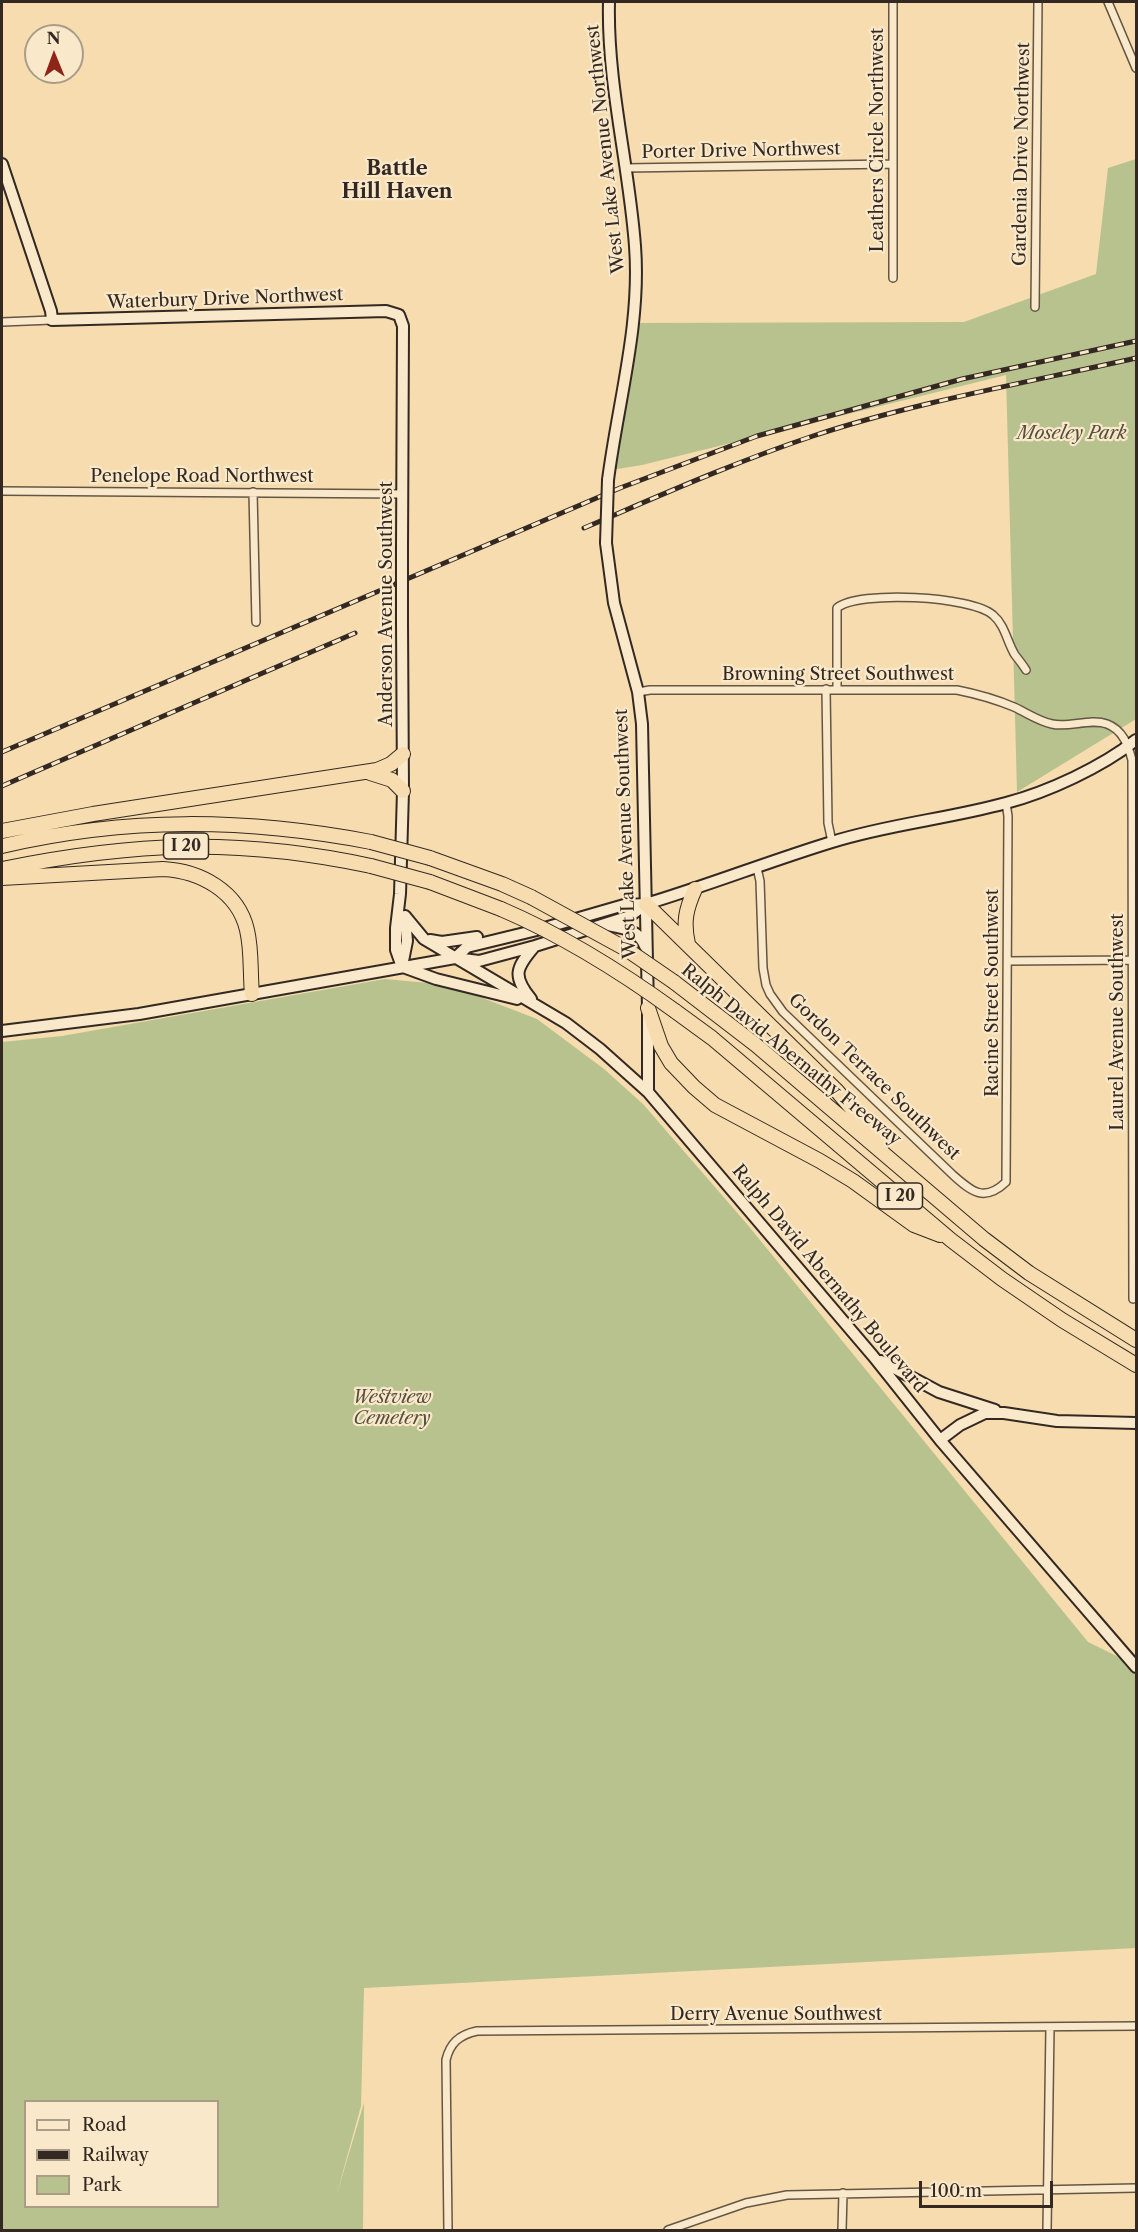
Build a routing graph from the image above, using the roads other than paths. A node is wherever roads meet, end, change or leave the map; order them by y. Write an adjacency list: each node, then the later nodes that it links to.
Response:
1 (609, 2): 8 (main road, West Lake Avenue Northwest)
2 (894, 2): 7 (street, Leathers Circle Northwest)
3 (1038, 2): 10 (street, Gardenia Drive Northwest)
4 (1108, 2): 5 (street)
5 (1137, 68)
6 (2, 164): 12 (main road)
7 (893, 164): 8 (street, Porter Drive Northwest); 9 (street, Leathers Circle Northwest)
8 (625, 168): 17 (main road, West Lake Avenue Northwest, bridge)
9 (893, 278)
10 (1035, 307)
11 (399, 315): 12 (main road, Waterbury Drive Northwest); 16 (main road, Anderson Avenue Southwest)
12 (52, 320): 13 (street)
13 (2, 322)
14 (2, 491): 15 (street, Penelope Road Northwest)
15 (253, 492): 16 (street, Penelope Road Northwest); 18 (street)
16 (403, 494): 24 (main road, Anderson Avenue Southwest, bridge)
17 (606, 543): 22 (main road, West Lake Avenue Southwest)
18 (256, 622)
19 (1026, 670): 21 (street)
20 (826, 689): 21 (street, Browning Street Southwest); 22 (street, Browning Street Southwest); 30 (street)
21 (837, 689): 23 (street, Browning Street Southwest)
22 (638, 692): 37 (main road, West Lake Avenue Southwest)
23 (1132, 743): 26 (street, Laurel Avenue Southwest); 28 (main road)
24 (403, 754): 25 (highway); 27 (main road, Anderson Avenue Southwest)
25 (368, 772): 27 (highway); 29 (highway)
26 (1135, 790): 40 (street, Laurel Avenue Southwest)
27 (403, 791): 36 (main road, Anderson Avenue Southwest)
28 (1006, 803): 30 (main road); 47 (street, Racine Street Southwest)
29 (2, 831)
30 (832, 842): 32 (main road)
31 (2, 846): 55 (highway, Ralph David Abernathy Freeway / I 20, bridge)
32 (757, 868): 35 (main road); 56 (street, Gordon Terrace Southwest)
33 (2, 869): 58 (highway, Ralph David Abernathy Freeway / I 20, bridge)
34 (2, 878): 49 (highway)
35 (695, 889): 37 (main road); 42 (highway)
36 (400, 894): 38 (main road, Anderson Avenue Southwest); 48 (main road, Anderson Avenue Southwest)
37 (646, 904): 39 (main road); 41 (main road); 42 (highway); 44 (main road, West Lake Avenue Southwest); 45 (main road)
38 (405, 916): 41 (main road, Ralph David Abernathy Boulevard); 48 (main road, Anderson Avenue Southwest)
39 (606, 925): 43 (main road); 44 (main road)
40 (1135, 928): 46 (street, Laurel Avenue Southwest)
41 (424, 939): 45 (main road, Ralph David Abernathy Boulevard)
42 (688, 944): 55 (highway)
43 (535, 946): 45 (main road); 50 (main road)
44 (646, 949): 51 (main road, West Lake Avenue Southwest)
45 (455, 958): 48 (main road); 50 (main road, Ralph David Abernathy Boulevard)
46 (1133, 960): 47 (street); 54 (street, Laurel Avenue Southwest)
47 (1008, 961): 56 (street, Racine Street Southwest)
48 (402, 966): 49 (main road); 50 (main road)
49 (252, 994): 52 (main road)
50 (535, 1004): 53 (main road, Ralph David Abernathy Boulevard)
51 (648, 1008): 53 (main road, West Lake Avenue Southwest); 58 (highway)
52 (2, 1031)
53 (648, 1092): 61 (main road, Ralph David Abernathy Boulevard)
54 (1135, 1098): 57 (street, Laurel Avenue Southwest)
55 (900, 1166): 60 (highway, Ralph David Abernathy Freeway / I 20)
56 (1006, 1182)
57 (1135, 1235): 59 (street, Laurel Avenue Southwest)
58 (951, 1240): 62 (highway, Ralph David Abernathy Freeway / I 20)
59 (1133, 1299)
60 (1137, 1340)
61 (873, 1356): 63 (main road); 64 (main road, Ralph David Abernathy Boulevard)
62 (1137, 1365)
63 (920, 1383): 64 (main road); 65 (main road)
64 (907, 1398): 67 (main road, Ralph David Abernathy Boulevard)
65 (1004, 1413): 66 (main road); 67 (main road)
66 (1137, 1423)
67 (940, 1440): 68 (main road, Ralph David Abernathy Boulevard)
68 (1136, 1664)
69 (1137, 2026): 70 (street, Derry Avenue Southwest)
70 (1050, 2027): 72 (street); 74 (street, Derry Avenue Southwest)
71 (1137, 2187): 72 (street)
72 (1048, 2189): 73 (street); 77 (street)
73 (843, 2193): 75 (street); 76 (street)
74 (448, 2230)
75 (668, 2230)
76 (842, 2230)
77 (1047, 2230)

